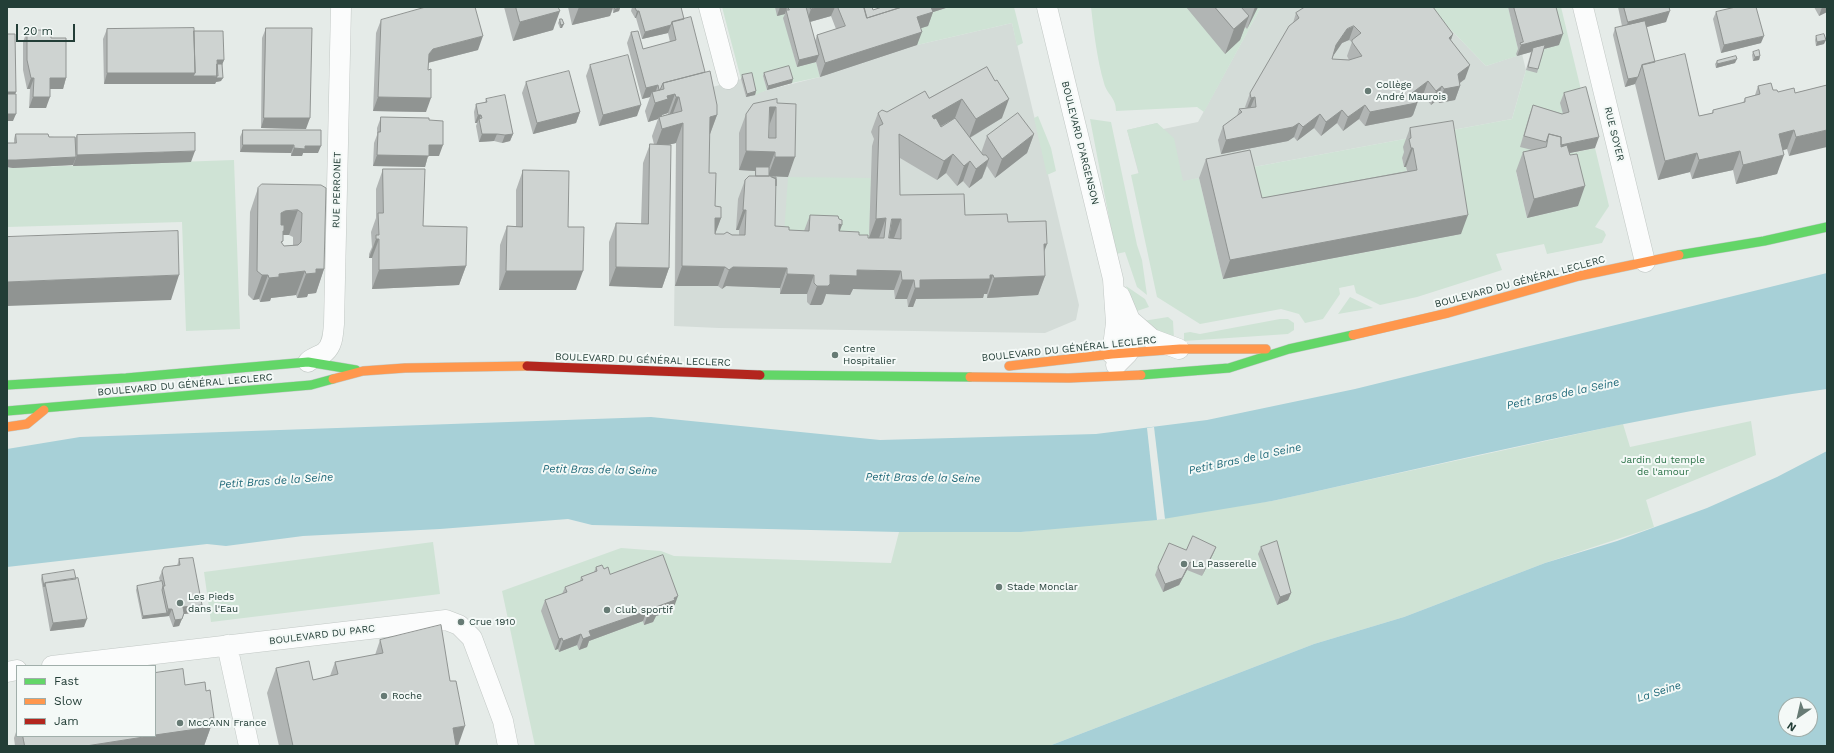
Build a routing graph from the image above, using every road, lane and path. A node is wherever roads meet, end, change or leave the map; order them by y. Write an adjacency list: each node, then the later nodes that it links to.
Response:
1 (341, 7): 13 (street, RUE PERRONET)
2 (709, 7): 5 (street)
3 (1047, 7): 8 (street, BOULEVARD D'ARGENSON)
4 (1583, 7): 7 (street, RUE SOYER)
5 (728, 79)
6 (1827, 227): 7 (main road, BOULEVARD DU GÉNÉRAL LECLERC)
7 (1645, 262): 11 (main road, BOULEVARD DU GÉNÉRAL LECLERC)
8 (1113, 279): 9 (street, BOULEVARD D'ARGENSON); 12 (street, BOULEVARD D'ARGENSON)
9 (1130, 320): 10 (street, BOULEVARD D'ARGENSON); 12 (street, BOULEVARD D'ARGENSON)
10 (1180, 349): 11 (main road, BOULEVARD DU GÉNÉRAL LECLERC); 12 (main road, BOULEVARD DU GÉNÉRAL LECLERC)
11 (1289, 349): 17 (main road, BOULEVARD DU GÉNÉRAL LECLERC)
12 (1120, 353): 16 (main road, BOULEVARD DU GÉNÉRAL LECLERC); 17 (street)
13 (308, 362): 14 (main road, BOULEVARD DU GÉNÉRAL LECLERC); 18 (main road, BOULEVARD DU GÉNÉRAL LECLERC)
14 (363, 371): 16 (main road, BOULEVARD DU GÉNÉRAL LECLERC); 20 (main road, BOULEVARD DU GÉNÉRAL LECLERC)
15 (7, 376): 18 (main road)
16 (923, 376): 17 (main road, BOULEVARD DU GÉNÉRAL LECLERC)
17 (1084, 377)
18 (25, 384): 19 (main road, BOULEVARD DU GÉNÉRAL LECLERC)
19 (7, 385)
20 (46, 408): 21 (main road, BOULEVARD DU GÉNÉRAL LECLERC); 22 (main road)
21 (7, 411)
22 (7, 427)
23 (227, 645): 24 (street, BOULEVARD DU PARC); 25 (street); 26 (street, BOULEVARD DU PARC)
24 (60, 665)
25 (249, 746)
26 (508, 746)

